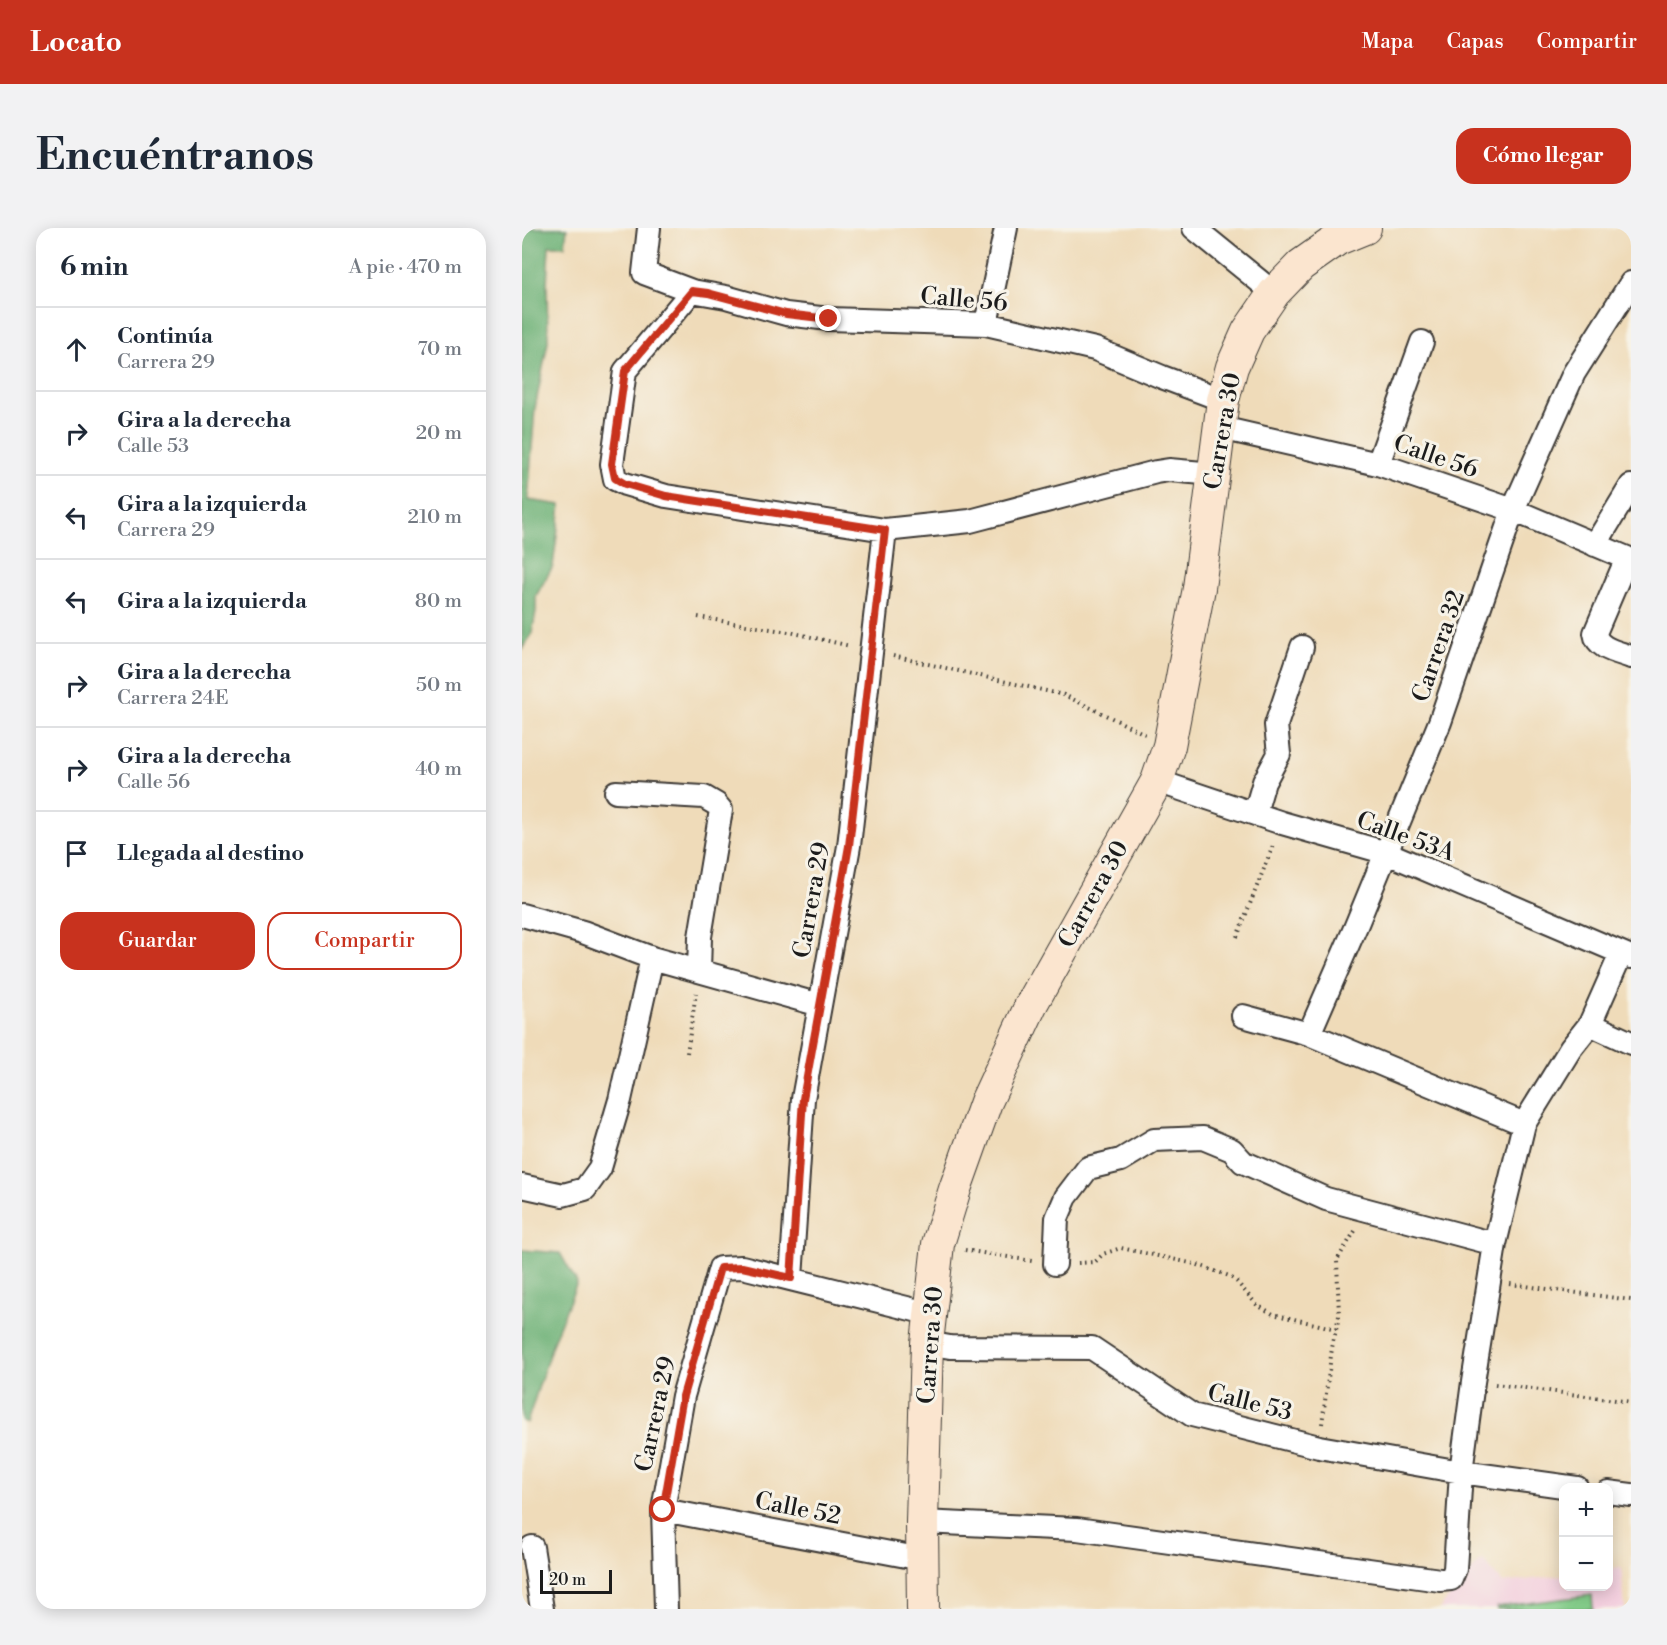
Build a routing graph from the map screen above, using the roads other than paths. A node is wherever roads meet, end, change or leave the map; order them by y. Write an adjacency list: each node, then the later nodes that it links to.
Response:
1 (649, 228): 6 (street, Calle 56)
2 (1006, 228): 8 (street)
3 (1194, 228): 7 (street)
4 (1365, 228): 7 (street, Carrera 30)
5 (1631, 283): 14 (street, Carrera 32)
6 (692, 291): 8 (street, Calle 56); 15 (street)
7 (1274, 293): 10 (street, Carrera 30)
8 (986, 324): 10 (street, Calle 56)
9 (1422, 342): 11 (street)
10 (1222, 414): 11 (street, Calle 56); 12 (street, Carrera 30)
11 (1378, 464): 14 (street, Calle 56)
12 (1214, 474): 15 (street); 19 (street, Carrera 30)
13 (1631, 486): 16 (street)
14 (1514, 510): 16 (street, Calle 56); 22 (street, Carrera 32)
15 (885, 530): 27 (street, Carrera 29)
16 (1594, 545): 18 (street, Calle 56)
17 (1302, 648): 21 (street)
18 (1631, 657)
19 (1157, 781): 21 (street, Calle 53A); 38 (street, Carrera 30)
20 (616, 792): 26 (street)
21 (1255, 813): 22 (street, Calle 53A)
22 (1387, 853): 24 (street, Calle 53A); 30 (street, Carrera 32)
23 (522, 915): 25 (street)
24 (1626, 956): 29 (street)
25 (652, 958): 26 (street); 33 (street)
26 (699, 971): 27 (street)
27 (820, 1005): 37 (street, Carrera 29)
28 (1243, 1016): 30 (street)
29 (1590, 1024): 31 (street); 32 (street)
30 (1309, 1034): 32 (street)
31 (1631, 1043)
32 (1524, 1124): 34 (street)
33 (522, 1186)
34 (1495, 1244): 35 (street); 39 (street)
35 (1055, 1264)
36 (720, 1268): 37 (street, Calle 53); 43 (street, Carrera 29)
37 (791, 1278): 38 (street, Calle 53)
38 (929, 1329): 39 (street, Calle 53); 44 (street, Carrera 30)
39 (1461, 1472): 40 (street, Calle 53); 44 (street)
40 (1559, 1486)
41 (1613, 1493): 42 (street)
42 (1631, 1495)
43 (663, 1510): 46 (street, Calle 52); 48 (street, Carrera 29)
44 (922, 1522): 46 (street, Carrera 30)
45 (532, 1547): 47 (street)
46 (922, 1559): 49 (street, Carrera 30)
47 (542, 1609)
48 (666, 1609)
49 (923, 1609)

